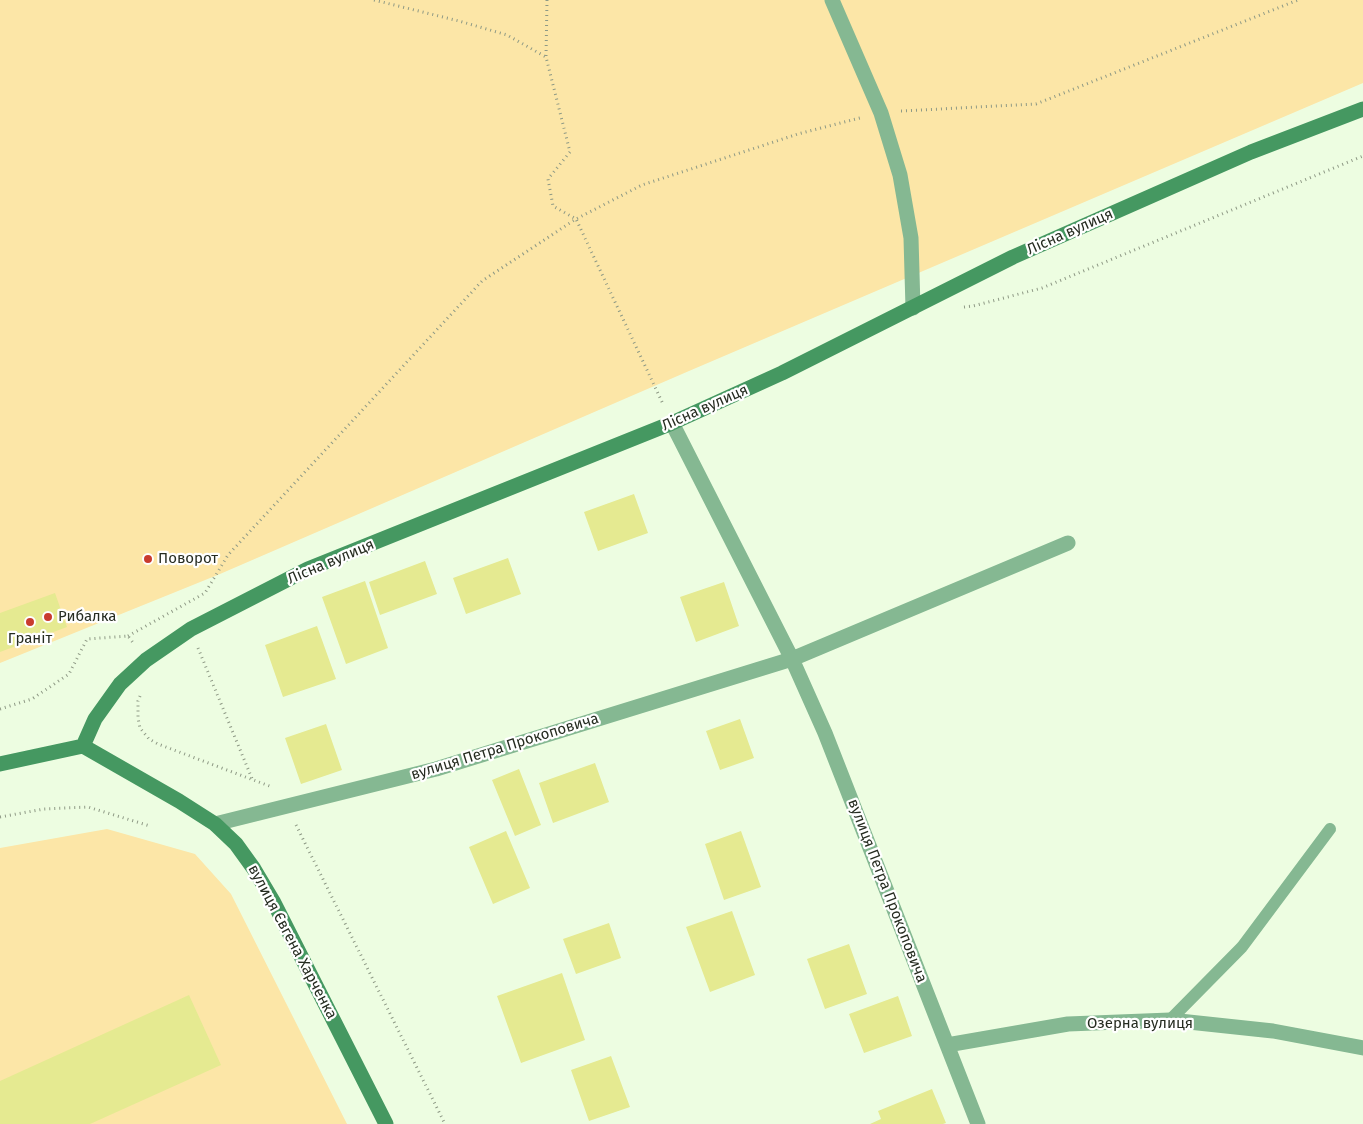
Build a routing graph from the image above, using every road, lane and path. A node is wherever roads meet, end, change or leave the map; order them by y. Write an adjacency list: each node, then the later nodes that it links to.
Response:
1 (374, 0): 5 (path)
2 (547, 0): 5 (path)
3 (832, 0): 7 (street)
4 (1298, 0): 7 (path)
5 (546, 57): 9 (path)
6 (1363, 109): 11 (street, Лісна вулиця)
7 (880, 113): 9 (path); 11 (street)
8 (1363, 156): 10 (path)
9 (576, 219): 12 (path); 15 (path)
10 (956, 307)
11 (913, 308): 12 (street, Лісна вулиця)
12 (672, 423): 14 (street, Лісна вулиця); 16 (street, вулиця Петра Прокоповича)
13 (1068, 543): 16 (street, вулиця Петра Прокоповича)
14 (191, 629): 17 (street, Лісна вулиця); 22 (path)
15 (128, 636): 17 (path); 19 (path)
16 (792, 659): 23 (street, вулиця Петра Прокоповича); 29 (street, вулиця Петра Прокоповича)
17 (146, 660): 20 (street, Лісна вулиця)
18 (141, 694): 22 (path)
19 (0, 709)
20 (83, 746): 21 (street); 25 (street, вулиця Євгена Харченка)
21 (0, 764)
22 (253, 781): 23 (path)
23 (287, 806): 25 (street, вулиця Петра Прокоповича); 32 (path)
24 (0, 817): 26 (path)
25 (215, 824): 31 (street, вулиця Євгена Харченка)
26 (150, 826)
27 (1330, 829): 28 (lane)
28 (1170, 1020): 29 (street, Озерна вулиця); 30 (street, Озерна вулиця)
29 (947, 1045): 33 (street, вулиця Петра Прокоповича)
30 (1363, 1048)
31 (386, 1124)
32 (445, 1124)
33 (978, 1124)

